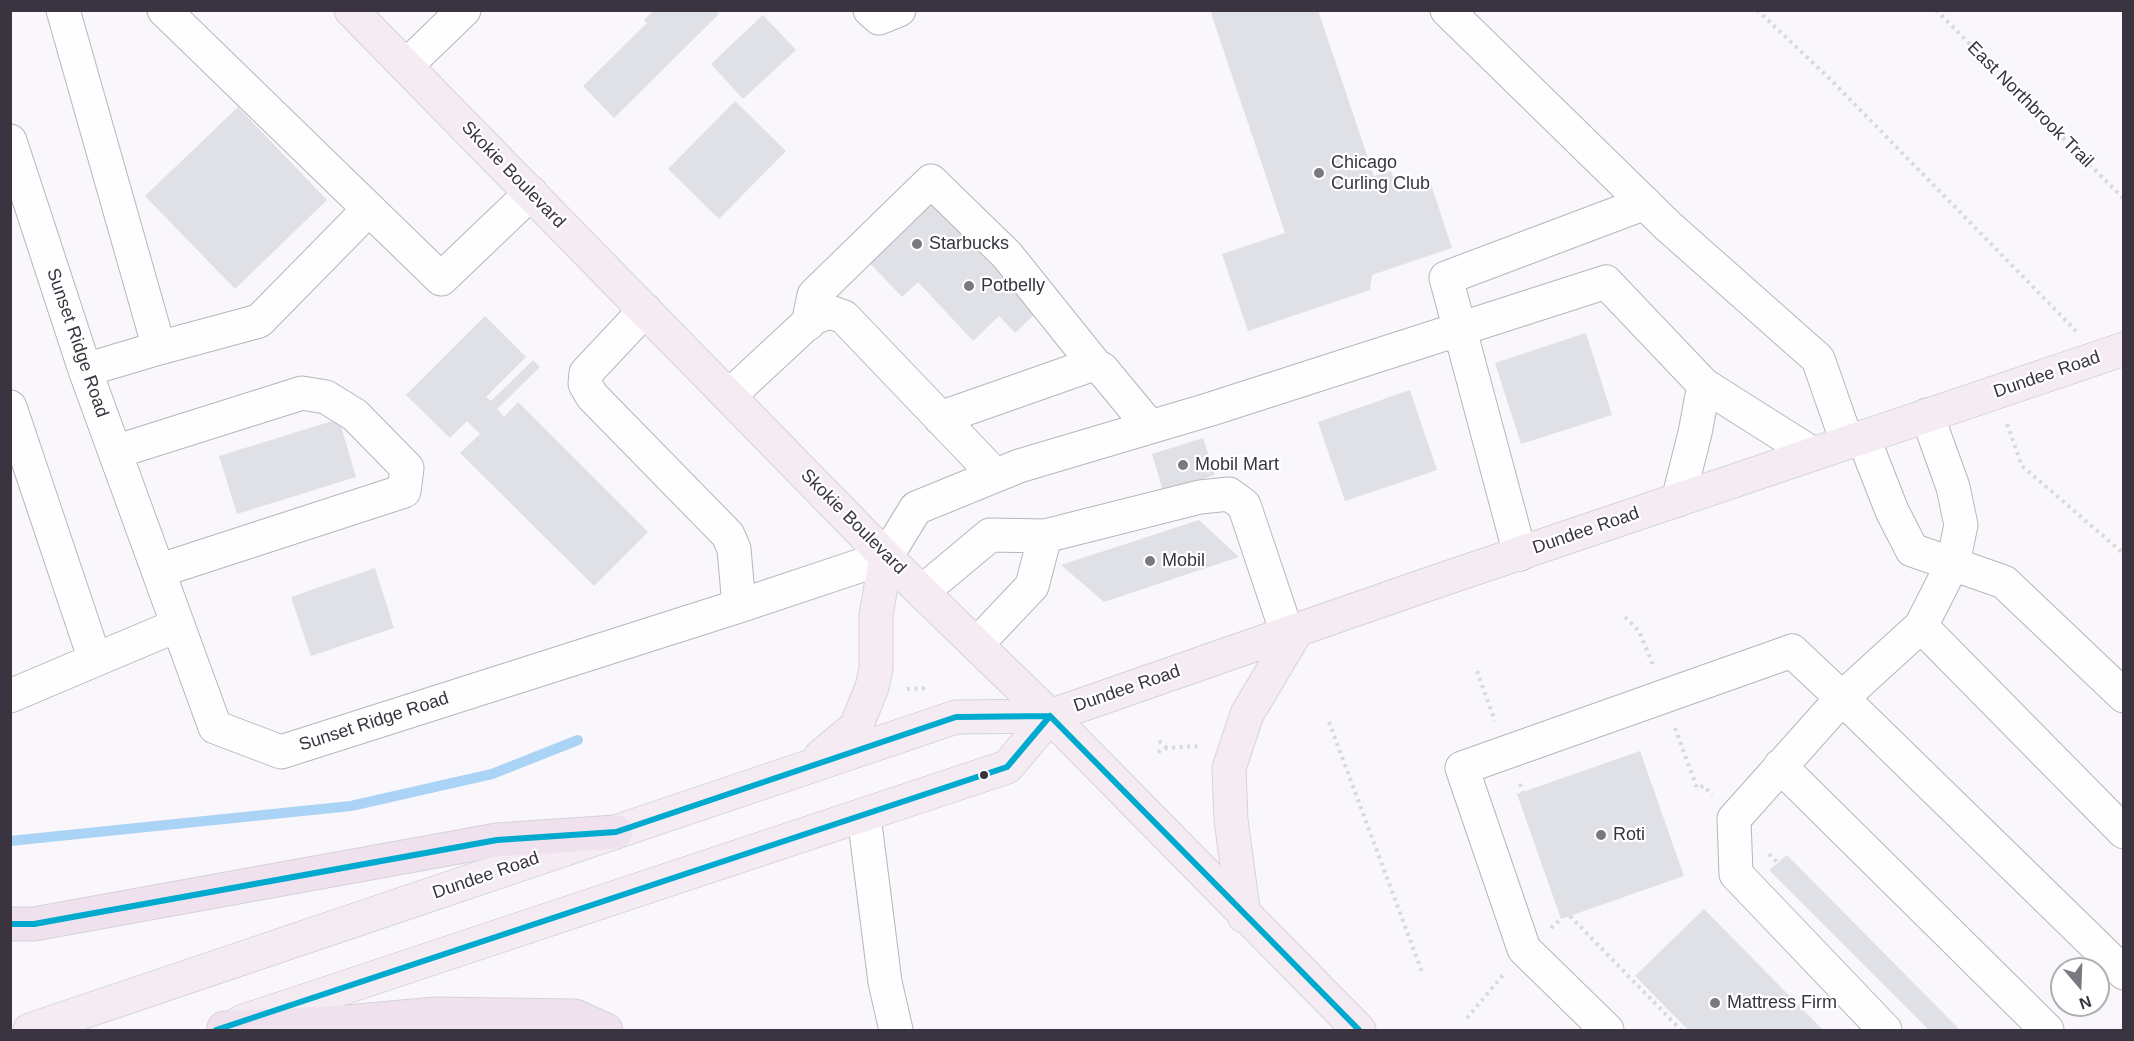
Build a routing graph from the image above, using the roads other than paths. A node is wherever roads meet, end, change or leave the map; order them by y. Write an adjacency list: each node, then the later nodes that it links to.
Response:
1 (63, 10): 16 (street)
2 (164, 10): 12 (street)
3 (351, 10): 8 (main road, Skokie Boulevard)
4 (464, 10): 8 (street)
5 (870, 10): 6 (street)
6 (899, 10)
7 (1446, 10): 11 (street)
8 (406, 66): 10 (main road, Skokie Boulevard)
9 (10, 141): 19 (street, Sunset Ridge Road)
10 (531, 194): 12 (street); 13 (main road, Skokie Boulevard)
11 (1645, 203): 15 (street); 26 (street)
12 (369, 209): 16 (street)
13 (645, 310): 21 (main road, Skokie Boulevard); 37 (street)
14 (808, 324): 18 (street); 21 (street); 24 (street)
15 (1460, 328): 20 (street); 25 (street); 32 (street)
16 (159, 348): 19 (street)
17 (2112, 353): 23 (main road, Dundee Road)
18 (1096, 366): 24 (street); 25 (street)
19 (85, 370): 27 (street, Sunset Ridge Road)
20 (1704, 385): 28 (street); 30 (street)
21 (729, 396): 33 (main road, Skokie Boulevard)
22 (10, 407): 42 (street)
23 (1928, 415): 26 (main road, Dundee Road); 34 (street)
24 (940, 418): 29 (street)
25 (1150, 427): 29 (street)
26 (1855, 440): 28 (main road, Dundee Road); 34 (street)
27 (115, 452): 35 (street, Sunset Ridge Road); 35 (street)
28 (1813, 454): 30 (main road, Dundee Road)
29 (995, 475): 33 (street)
30 (1678, 500): 32 (main road, Dundee Road)
31 (1045, 536): 36 (street); 40 (street); 41 (street)
32 (1520, 554): 40 (main road, Dundee Road)
33 (886, 557): 36 (main road, Skokie Boulevard); 37 (street, Sunset Ridge Road); 48 (main road)
34 (1953, 563): 39 (street); 44 (street)
35 (158, 571): 38 (street, Sunset Ridge Road)
36 (923, 591): 41 (main road, Skokie Boulevard)
37 (739, 606): 38 (street, Sunset Ridge Road)
38 (178, 625): 42 (street)
39 (1922, 626): 45 (street); 51 (street)
40 (1292, 632): 46 (main road, Dundee Road); 52 (main road)
41 (977, 644): 46 (main road, Skokie Boulevard)
42 (95, 660): 43 (street)
43 (10, 696)
44 (2124, 696)
45 (1842, 698): 47 (street); 54 (street); 60 (street)
46 (1050, 716): 48 (main road, Dundee Road); 49 (main road, Dundee Road); 52 (main road, Skokie Boulevard)
47 (1780, 766): 61 (street); 62 (street)
48 (806, 769): 50 (main road, Dundee Road)
49 (864, 816): 55 (main road, Dundee Road); 58 (street)
50 (616, 832): 53 (highway); 56 (main road, Dundee Road)
51 (2124, 832)
52 (1244, 916): 59 (main road, Skokie Boulevard)
53 (10, 924)
54 (2124, 973)
55 (220, 1029): 57 (highway)
56 (30, 1030)
57 (606, 1030)
58 (896, 1030)
59 (1359, 1030)
60 (1607, 1030)
61 (1885, 1030)
62 (2047, 1030)

